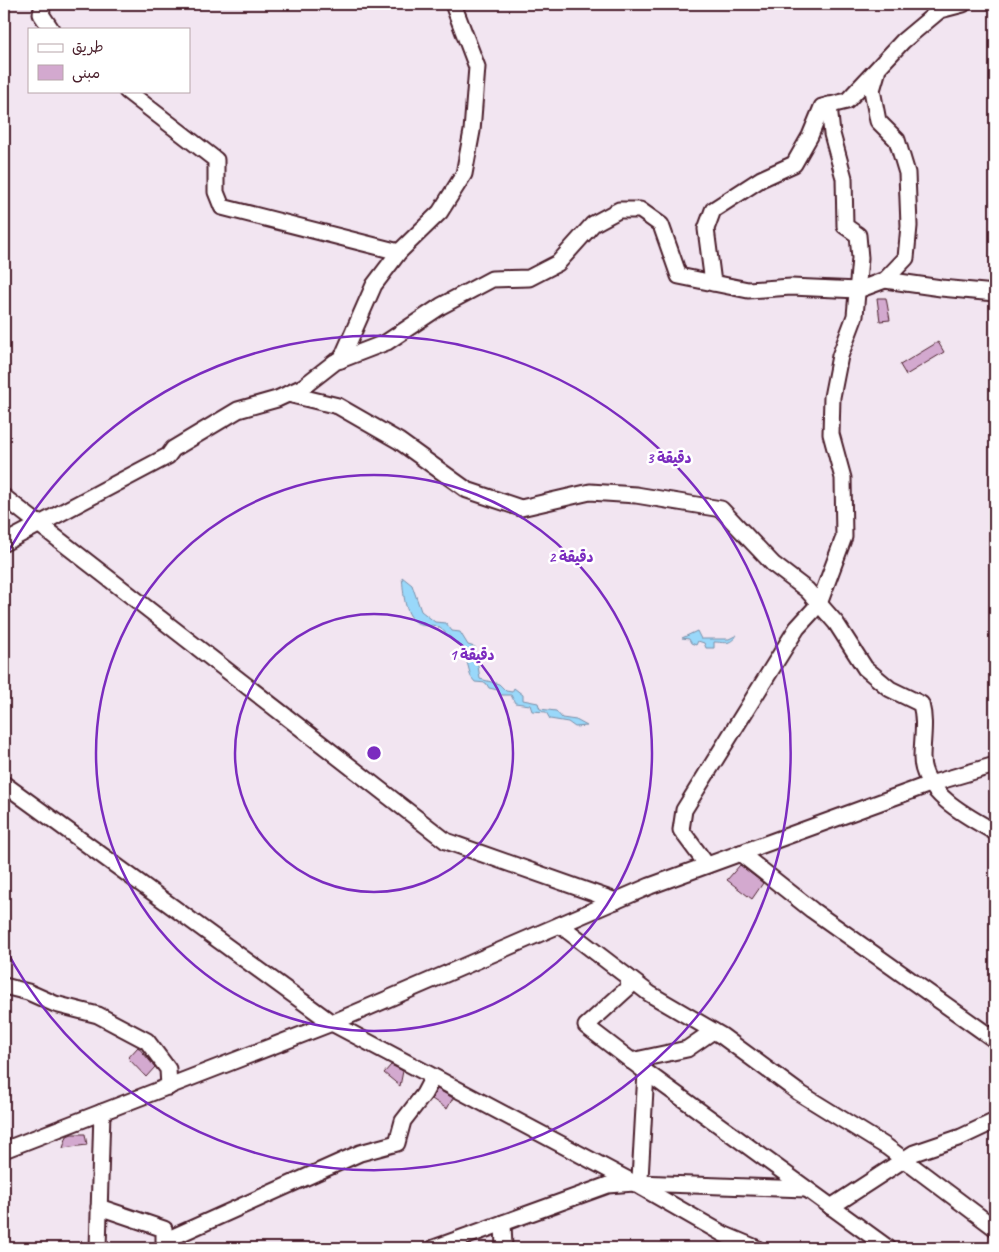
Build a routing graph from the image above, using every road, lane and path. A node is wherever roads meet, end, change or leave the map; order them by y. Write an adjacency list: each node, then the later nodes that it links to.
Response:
1 (43, 4): 4 (street)
2 (453, 4): 8 (street)
3 (954, 5): 5 (street)
4 (50, 28)
5 (878, 70): 7 (street); 9 (street)
6 (128, 92): 8 (street)
7 (829, 105): 10 (street); 11 (street)
8 (399, 252): 13 (street)
9 (885, 280): 11 (street); 12 (street)
10 (713, 283): 11 (street); 13 (street)
11 (858, 290): 18 (street)
12 (995, 292)
13 (341, 360): 14 (street)
14 (288, 394): 16 (street); 18 (street)
15 (4, 497): 16 (street)
16 (41, 524): 17 (street); 25 (street)
17 (4, 543)
18 (819, 604): 21 (street); 24 (street)
19 (995, 765): 21 (street)
20 (4, 784): 29 (street)
21 (930, 784): 22 (street); 23 (street)
22 (995, 832)
23 (740, 853): 24 (street); 31 (street)
24 (707, 865): 25 (street)
25 (616, 901): 26 (street)
26 (560, 925): 27 (street); 29 (street)
27 (628, 977): 30 (street); 32 (street)
28 (4, 986): 35 (street)
29 (332, 1024): 34 (street); 35 (street)
30 (713, 1030): 32 (street); 39 (street)
31 (995, 1040)
32 (631, 1061): 33 (street)
33 (646, 1072): 40 (street); 41 (street)
34 (433, 1077): 40 (street); 43 (street)
35 (169, 1086): 36 (street)
36 (102, 1112): 38 (street); 43 (street)
37 (995, 1121): 39 (street)
38 (4, 1150)
39 (904, 1160): 42 (street); 45 (street)
40 (634, 1183): 41 (street); 44 (street); 49 (street)
41 (806, 1189): 42 (street)
42 (831, 1207): 50 (street)
43 (99, 1208): 46 (street)
44 (503, 1223): 47 (street); 48 (street)
45 (995, 1228)
46 (98, 1248)
47 (434, 1248)
48 (504, 1248)
49 (756, 1248)
50 (888, 1248)

